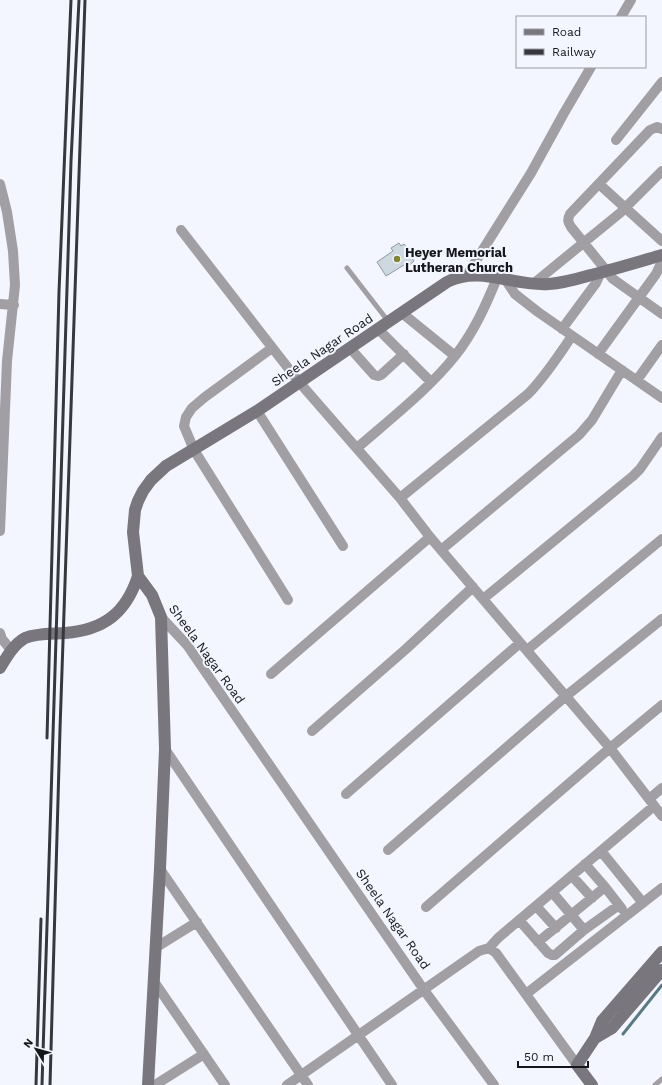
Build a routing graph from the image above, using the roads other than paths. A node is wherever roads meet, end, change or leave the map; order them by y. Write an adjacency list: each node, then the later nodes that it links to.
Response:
1 (631, 0): 2 (street)
2 (622, 16)
3 (590, 68): 20 (street)
4 (662, 82): 6 (street)
5 (662, 129): 9 (street)
6 (616, 140)
7 (662, 171): 10 (street)
8 (0, 184): 11 (street)
9 (599, 184): 10 (street); 15 (street)
10 (625, 208): 14 (street); 15 (street)
11 (3, 213): 13 (street)
12 (181, 230): 33 (street)
13 (5, 232): 25 (street)
14 (662, 241)
15 (584, 242): 19 (street); 22 (street)
16 (662, 255): 19 (main road, Sheela Nagar Road)
17 (662, 261): 23 (street)
18 (347, 268): 28 (lane)
19 (604, 272): 22 (main road, Sheela Nagar Road); 23 (street); 30 (street)
20 (467, 275): 21 (main road, Sheela Nagar Road); 26 (main road, Sheela Nagar Road)
21 (501, 278): 22 (main road, Sheela Nagar Road); 30 (street); 37 (street)
22 (532, 284)
23 (639, 298): 27 (street); 36 (street)
24 (0, 304): 25 (street)
25 (14, 305): 44 (street)
26 (402, 313): 28 (main road, Sheela Nagar Road); 37 (street)
27 (662, 314)
28 (388, 322): 29 (main road, Sheela Nagar Road)
29 (378, 329): 34 (main road, Sheela Nagar Road); 35 (street)
30 (562, 329): 31 (street)
31 (572, 336): 36 (street); 49 (street)
32 (662, 345): 39 (street)
33 (272, 348): 40 (street); 47 (street)
34 (350, 348): 35 (street); 40 (main road, Sheela Nagar Road)
35 (404, 354): 41 (street)
36 (598, 354): 38 (street)
37 (455, 356): 41 (street)
38 (622, 370): 39 (street); 54 (street)
39 (637, 380): 42 (street)
40 (299, 382): 43 (main road, Sheela Nagar Road); 46 (street)
41 (431, 382): 46 (street)
42 (662, 398)
43 (257, 411): 47 (main road, Sheela Nagar Road); 53 (street)
44 (2, 428): 48 (street)
45 (662, 437): 57 (street)
46 (357, 448): 49 (street)
47 (194, 450): 55 (main road, Sheela Nagar Road); 58 (street)
48 (1, 488): 50 (street)
49 (400, 498): 51 (street)
50 (0, 531)
51 (430, 538): 54 (street); 65 (street)
52 (662, 538): 62 (street)
53 (343, 546)
54 (441, 550): 56 (street)
55 (138, 576): 59 (main road, Sheela Nagar Road); 63 (main road)
56 (473, 587): 57 (street); 68 (street)
57 (483, 599): 62 (street)
58 (288, 600)
59 (161, 617): 70 (main road); 100 (street, Sheela Nagar Road)
60 (662, 619): 66 (street)
61 (1, 638): 63 (street)
62 (523, 647): 66 (street); 72 (street)
63 (12, 650): 64 (main road)
64 (0, 668)
65 (271, 674)
66 (566, 696): 69 (street); 75 (street)
67 (662, 705): 69 (street)
68 (312, 731)
69 (610, 748): 73 (street); 87 (street)
70 (165, 749): 78 (main road); 102 (street)
71 (662, 788): 73 (street)
72 (346, 794)
73 (651, 803): 74 (street); 76 (street)
74 (662, 816)
75 (388, 850)
76 (601, 851): 77 (street); 84 (street)
77 (585, 864): 79 (street); 80 (street)
78 (160, 869): 91 (street); 95 (main road)
79 (572, 876): 82 (street); 83 (street)
80 (605, 887): 83 (street); 85 (street)
81 (662, 888): 84 (street)
82 (552, 892): 86 (street); 88 (street)
83 (592, 898): 88 (street)
84 (643, 903): 89 (street)
85 (619, 905): 89 (street); 93 (street)
86 (536, 906): 90 (street); 92 (street)
87 (426, 907)
88 (571, 915): 92 (street); 93 (street)
89 (627, 916): 101 (street)
90 (519, 920): 94 (street); 96 (street)
91 (197, 922): 95 (street); 106 (street)
92 (556, 928): 94 (street)
93 (584, 930): 94 (street)
94 (538, 942)
95 (155, 948): 99 (main road)
96 (489, 948): 100 (street); 101 (street)
97 (662, 952): 103 (main road)
98 (662, 970): 103 (main road)
99 (154, 980): 104 (street); 108 (main road)
100 (424, 990): 102 (street); 114 (street, Sheela Nagar Road)
101 (526, 994): 105 (street)
102 (358, 1036): 106 (street); 113 (street)
103 (596, 1038): 105 (main road)
104 (204, 1054): 109 (street); 110 (street)
105 (577, 1064): 115 (main road)
106 (302, 1076): 111 (street); 112 (street)
107 (662, 1079): 116 (lane)
108 (148, 1085)
109 (155, 1085)
110 (225, 1085)
111 (287, 1085)
112 (308, 1085)
113 (392, 1085)
114 (494, 1085)
115 (592, 1085)
116 (655, 1085)

